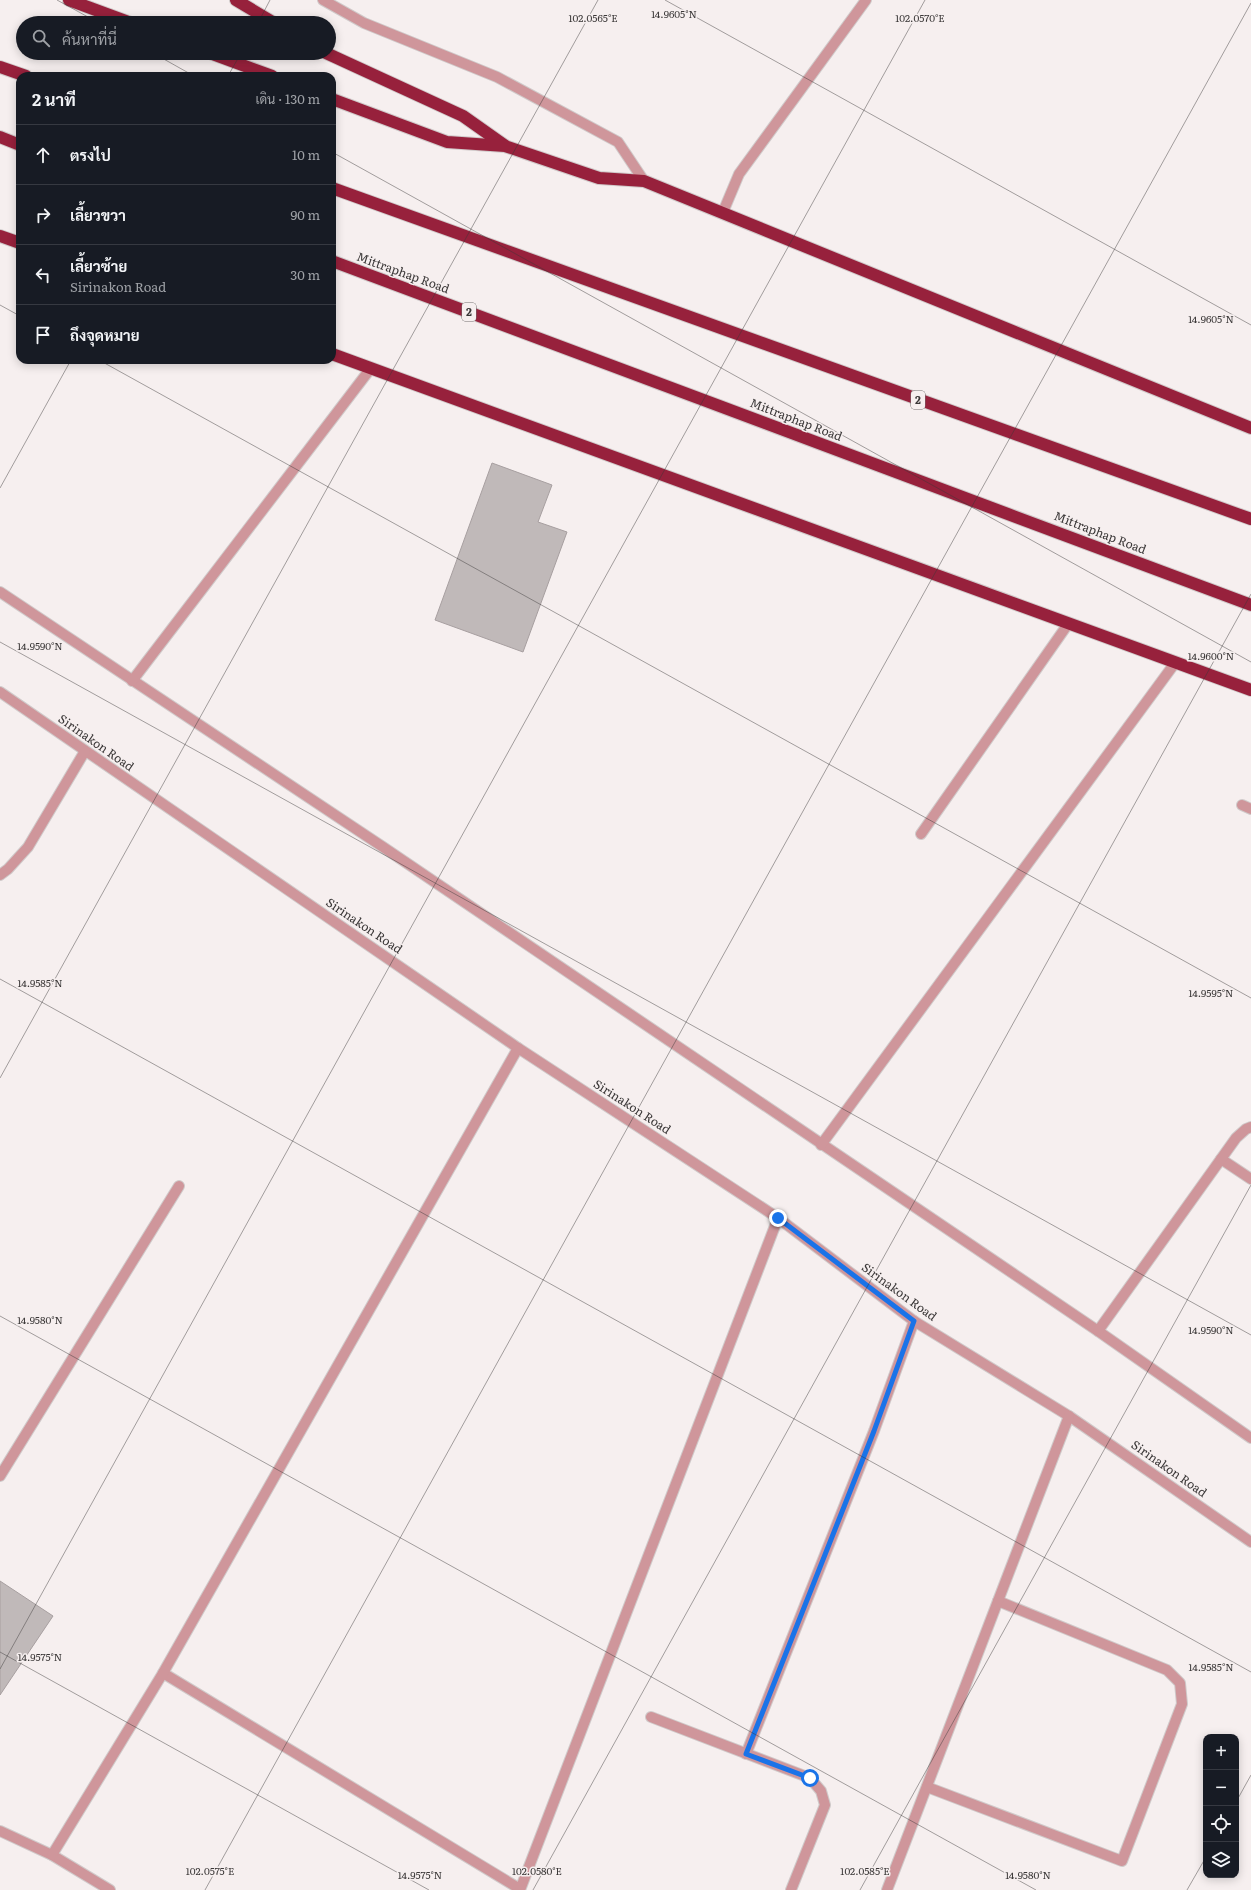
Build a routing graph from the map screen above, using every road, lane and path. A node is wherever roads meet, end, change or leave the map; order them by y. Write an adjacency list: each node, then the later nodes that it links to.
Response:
1 (69, 0): 5 (highway)
2 (236, 0): 6 (highway)
3 (323, 0): 16 (street)
4 (866, 0): 18 (street)
5 (112, 16)
6 (262, 16)
7 (336, 58): 15 (highway)
8 (229, 60): 10 (highway)
9 (0, 67): 11 (highway)
10 (261, 72)
11 (16, 73)
12 (336, 100): 15 (highway)
13 (0, 137): 14 (highway)
14 (16, 143)
15 (505, 146): 16 (highway)
16 (644, 180): 18 (highway)
17 (336, 189): 25 (highway, 2)
18 (723, 212): 24 (highway)
19 (0, 236): 20 (highway)
20 (16, 242)
21 (336, 262): 27 (highway, Mittraphap Road / 2)
22 (336, 355): 23 (highway)
23 (371, 368): 28 (highway); 30 (street)
24 (1251, 428)
25 (1251, 519)
26 (0, 592): 30 (street)
27 (1251, 605)
28 (1068, 624): 29 (highway); 34 (street)
29 (1175, 663): 31 (highway); 38 (street)
30 (132, 681): 38 (street)
31 (1251, 690)
32 (0, 692): 33 (street, Sirinakon Road)
33 (85, 751): 35 (street); 36 (street, Sirinakon Road)
34 (921, 834)
35 (0, 875)
36 (518, 1048): 42 (street, Sirinakon Road); 50 (street)
37 (1251, 1127): 39 (street)
38 (821, 1145): 44 (street)
39 (1221, 1159): 40 (street); 44 (street)
40 (1251, 1180)
41 (179, 1186): 47 (street)
42 (778, 1218): 43 (street, Sirinakon Road); 57 (street)
43 (914, 1321): 45 (street, Sirinakon Road); 52 (street)
44 (1098, 1331): 46 (street)
45 (1069, 1416): 48 (street, Sirinakon Road); 49 (street)
46 (1251, 1438)
47 (0, 1476)
48 (1251, 1542)
49 (998, 1601): 53 (street); 53 (street)
50 (163, 1673): 55 (street); 57 (street)
51 (650, 1717): 52 (street)
52 (746, 1754): 58 (street)
53 (927, 1787): 59 (street)
54 (0, 1831): 55 (street)
55 (52, 1855): 56 (street)
56 (110, 1890)
57 (520, 1890)
58 (791, 1890)
59 (887, 1890)

